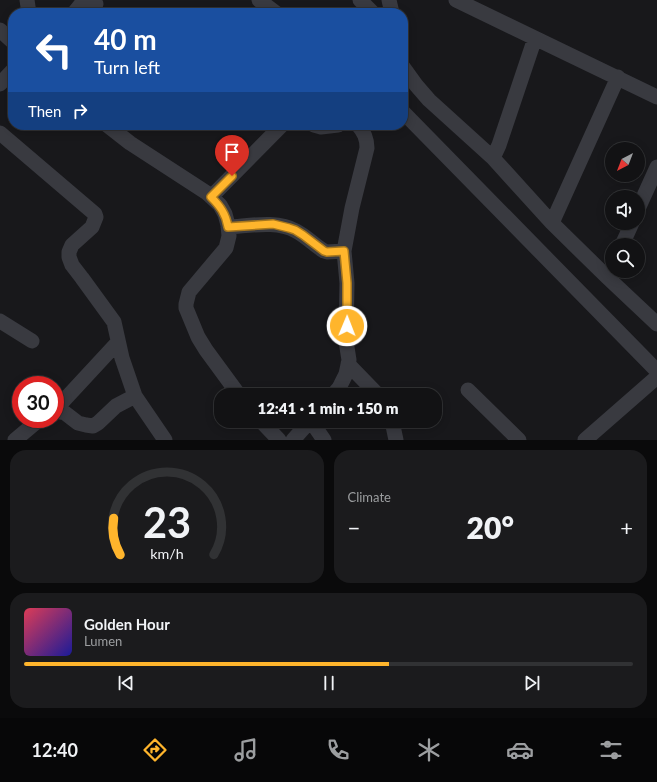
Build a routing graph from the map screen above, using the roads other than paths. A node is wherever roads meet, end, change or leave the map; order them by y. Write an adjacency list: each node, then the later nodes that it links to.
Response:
1 (259, 0): 6 (street)
2 (360, 0): 7 (street)
3 (456, 0): 10 (street)
4 (96, 4): 5 (street)
5 (78, 8)
6 (269, 8)
7 (368, 8)
8 (0, 30): 9 (street)
9 (8, 37)
10 (535, 38): 13 (street); 21 (street)
11 (408, 74): 21 (street)
12 (8, 75): 14 (street)
13 (618, 77): 15 (street); 25 (street)
14 (0, 84)
15 (657, 97)
16 (408, 117): 35 (street)
17 (113, 130): 24 (street)
18 (277, 130): 24 (street)
19 (362, 130): 27 (street)
20 (0, 133): 33 (street)
21 (493, 158): 25 (street)
22 (657, 167): 23 (street)
23 (645, 194)
24 (211, 197): 26 (street)
25 (552, 223): 28 (street)
26 (228, 227): 27 (street); 37 (street)
27 (344, 251): 34 (street)
28 (605, 268)
29 (615, 278): 31 (street)
30 (0, 321): 32 (street)
31 (657, 324)
32 (32, 341)
33 (118, 342): 41 (street); 42 (street)
34 (348, 364): 38 (street); 39 (street)
35 (657, 371)
36 (657, 377): 56 (street)
37 (234, 388)
38 (339, 388)
39 (371, 388)
40 (468, 390): 55 (street)
41 (135, 396): 43 (street); 50 (street)
42 (64, 400)
43 (64, 413)
44 (29, 428): 49 (street)
45 (268, 428): 51 (street)
46 (304, 428): 52 (street)
47 (315, 428): 53 (street)
48 (393, 428): 54 (street)
49 (15, 440)
50 (165, 440)
51 (279, 440)
52 (293, 440)
53 (324, 440)
54 (396, 440)
55 (519, 440)
56 (584, 440)

